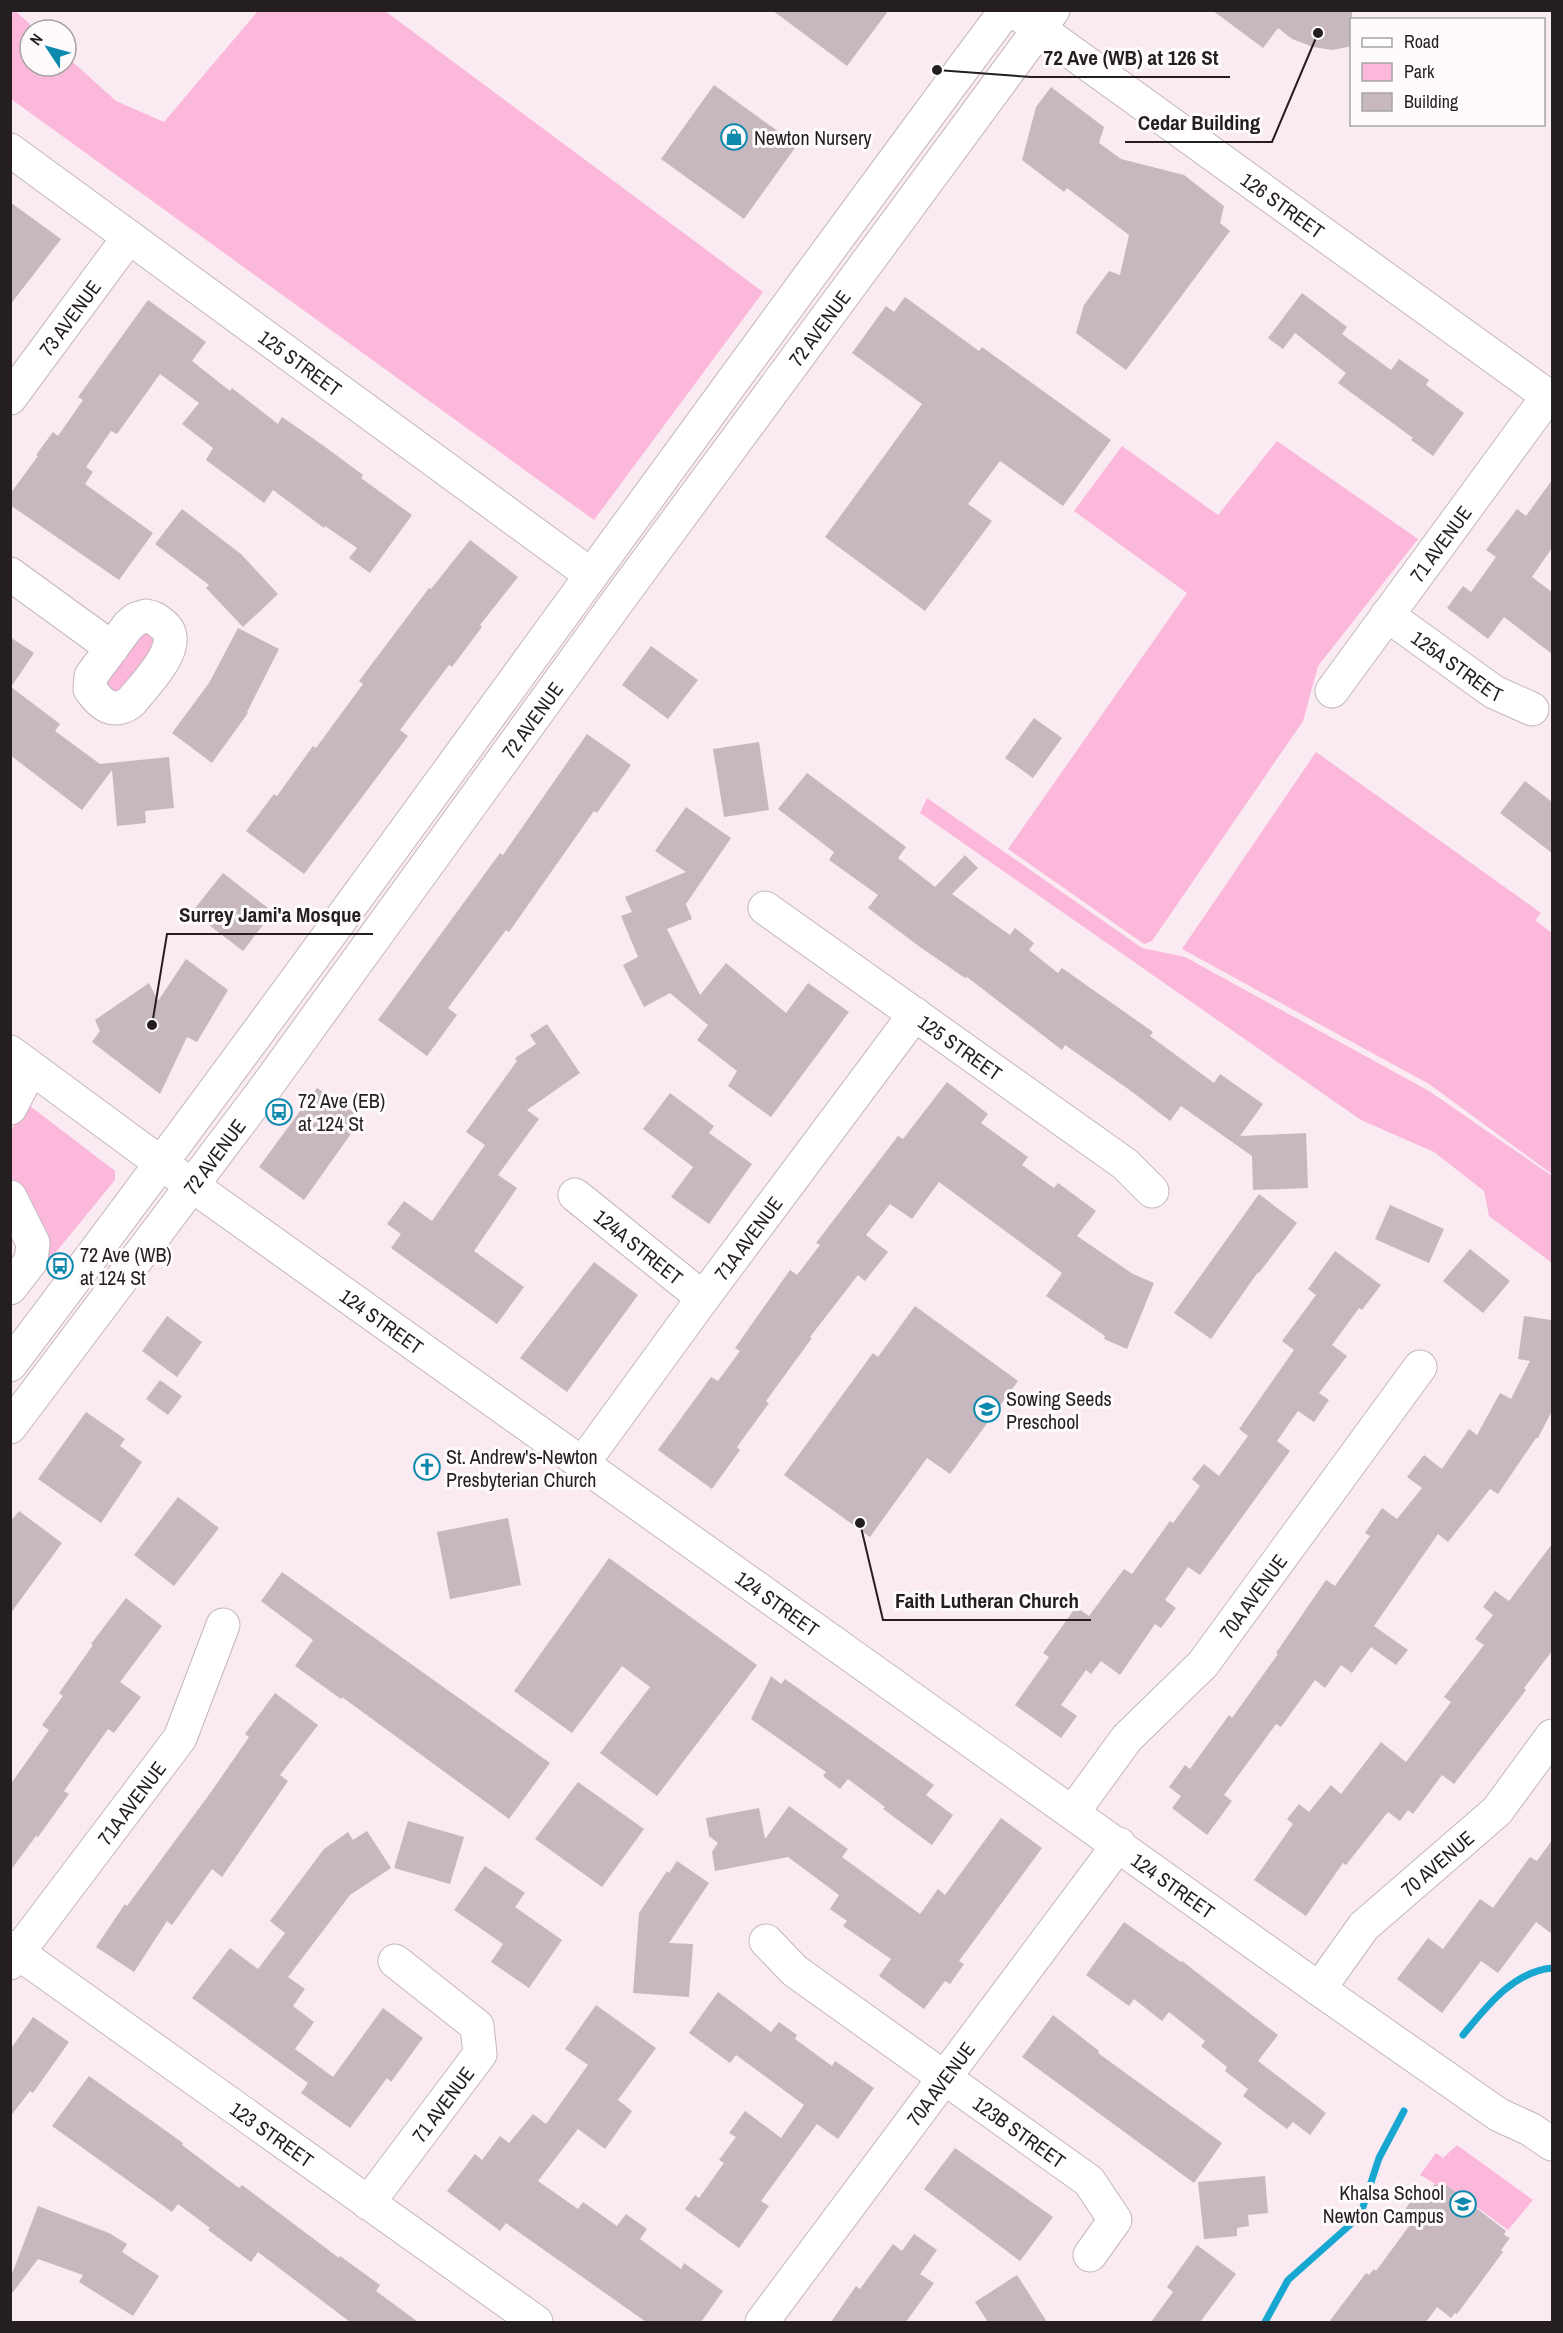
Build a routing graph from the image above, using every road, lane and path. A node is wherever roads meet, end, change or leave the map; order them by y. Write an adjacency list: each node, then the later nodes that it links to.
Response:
1 (1006, 10): 9 (street, 72 AVENUE)
2 (1013, 10): 3 (street, 126 STREET)
3 (1046, 20): 6 (street, 126 STREET); 19 (street, 72 AVENUE)
4 (10, 150): 5 (street, 125 STREET)
5 (129, 237): 7 (street, 73 AVENUE); 9 (street, 125 STREET)
6 (1550, 397): 10 (street, 71 AVENUE)
7 (10, 398)
8 (10, 574): 11 (street)
9 (591, 575): 18 (street, 72 AVENUE)
10 (1387, 615): 12 (street, 71 AVENUE); 13 (street, 125A STREET)
11 (112, 648)
12 (1332, 691)
13 (1532, 709)
14 (765, 908): 15 (street, 125 STREET)
15 (915, 1014): 20 (street, 125 STREET); 24 (street, 71A AVENUE)
16 (21, 1060): 17 (street); 18 (street, 124 STREET)
17 (10, 1108)
18 (162, 1164): 19 (street, 124 STREET); 25 (street, 72 AVENUE)
19 (193, 1186): 27 (street, 72 AVENUE); 28 (street, 124 STREET)
20 (1152, 1191)
21 (575, 1195): 24 (street, 124A STREET)
22 (10, 1197): 23 (street)
23 (10, 1288)
24 (703, 1298): 28 (street, 71A AVENUE)
25 (10, 1365)
26 (1420, 1367): 31 (street, 70A AVENUE)
27 (10, 1427)
28 (583, 1463): 31 (street, 124 STREET)
29 (222, 1625): 34 (street, 71A AVENUE)
30 (1552, 1736): 36 (street, 70 AVENUE)
31 (1073, 1812): 32 (street, 124 STREET)
32 (1119, 1844): 36 (street, 124 STREET); 37 (street, 70A AVENUE)
33 (766, 1941): 37 (street, 123B STREET)
34 (13, 1954): 41 (street, 123 STREET)
35 (395, 1961): 41 (street, 71 AVENUE)
36 (1319, 1989): 38 (street, 124 STREET)
37 (945, 2079): 42 (street, 123B STREET); 44 (street, 70A AVENUE)
38 (1498, 2115): 39 (street, 124 STREET); 40 (street)
39 (1552, 2144)
40 (1552, 2162)
41 (368, 2203): 43 (street, 123 STREET)
42 (1090, 2255)
43 (536, 2322)
44 (762, 2322)

